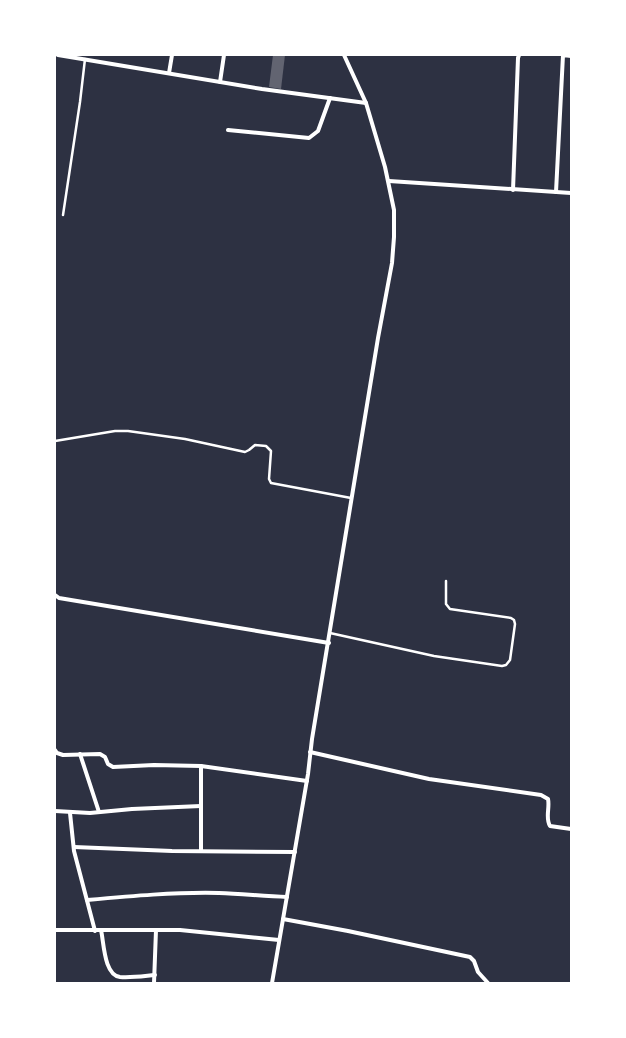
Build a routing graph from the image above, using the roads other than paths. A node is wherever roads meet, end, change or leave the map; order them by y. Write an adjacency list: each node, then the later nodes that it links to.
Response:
1 (58, 55): 6 (street)
2 (172, 55): 9 (street)
3 (224, 55): 10 (street)
4 (344, 55): 12 (street)
5 (519, 55): 15 (street)
6 (69, 56): 8 (street)
7 (571, 56): 16 (street)
8 (85, 59): 9 (street); 18 (lane)
9 (169, 73): 10 (street)
10 (220, 82): 11 (street)
11 (330, 98): 12 (street); 13 (street)
12 (366, 103): 14 (street)
13 (228, 130)
14 (389, 182): 15 (street); 20 (street)
15 (513, 190): 16 (street)
16 (556, 192): 17 (street)
17 (571, 193)
18 (63, 215)
19 (55, 442): 20 (lane)
20 (352, 498): 23 (street)
21 (446, 581): 23 (lane)
22 (55, 595): 24 (street)
23 (330, 633): 24 (street)
24 (329, 642): 26 (street)
25 (56, 752): 27 (street)
26 (310, 752): 29 (street); 34 (street)
27 (80, 754): 28 (street); 32 (street)
28 (200, 766): 29 (street); 30 (street)
29 (307, 781): 37 (street)
30 (201, 806): 32 (street); 36 (street)
31 (55, 811): 33 (street)
32 (99, 812): 33 (street)
33 (70, 813): 35 (street)
34 (571, 830)
35 (74, 848): 36 (street); 39 (street)
36 (201, 851): 37 (street)
37 (294, 852): 38 (street)
38 (287, 897): 39 (street); 40 (street)
39 (87, 900): 42 (street)
40 (283, 919): 45 (street); 49 (street)
41 (55, 930): 42 (street)
42 (95, 930): 43 (street)
43 (101, 930): 44 (street); 46 (street)
44 (156, 930): 45 (street); 46 (street)
45 (278, 940): 48 (street)
46 (155, 975): 47 (street)
47 (154, 983)
48 (272, 983)
49 (488, 983)

